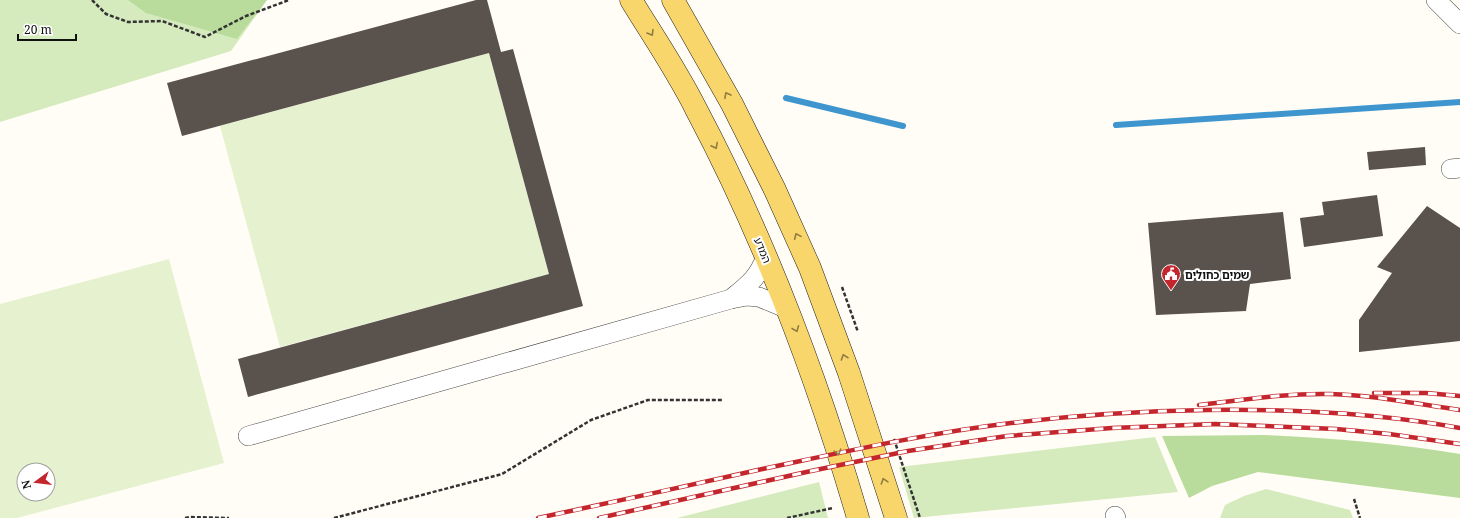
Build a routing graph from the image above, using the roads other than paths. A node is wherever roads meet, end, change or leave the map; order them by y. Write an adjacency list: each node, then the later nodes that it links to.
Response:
1 (631, 0): 7 (main road, המדע, one-way to 7)
2 (673, 0): 6 (main road)
3 (686, 0): 6 (main road)
4 (1436, 0): 5 (street)
5 (1460, 24)
6 (708, 60): 12 (main road, one-way to 6)
7 (766, 257): 8 (street); 9 (main road, המדע)
8 (731, 299): 9 (street); 10 (street)
9 (788, 310): 11 (main road, המדע, one-way to 11)
10 (248, 436)
11 (856, 510)
12 (896, 518)

